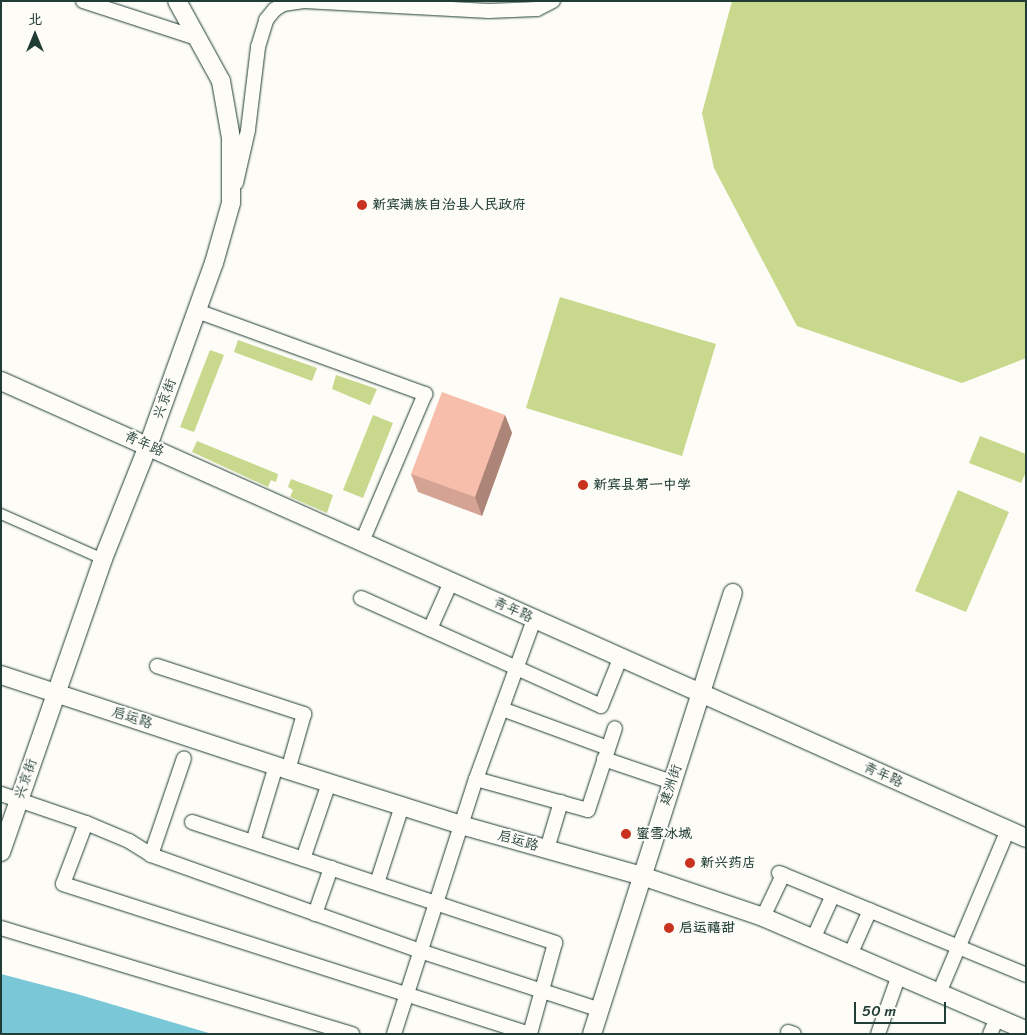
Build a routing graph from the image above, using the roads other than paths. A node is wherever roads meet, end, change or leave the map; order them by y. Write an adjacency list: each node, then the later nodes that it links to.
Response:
1 (83, 1): 4 (street)
2 (177, 1): 4 (street, 兴京街)
3 (553, 1): 5 (street)
4 (198, 38): 5 (street, 兴京街)
5 (231, 203): 6 (street, 兴京街)
6 (196, 311): 8 (street, 兴京街); 10 (street)
7 (2, 382): 8 (street, 青年路)
8 (148, 446): 10 (street, 青年路); 11 (street, 兴京街)
9 (1, 514): 11 (street)
10 (362, 542): 12 (street, 青年路)
11 (103, 559): 21 (street, 兴京街)
12 (451, 582): 15 (street, 青年路); 16 (street)
13 (733, 593): 22 (street, 建洲街)
14 (361, 598): 16 (street)
15 (534, 620): 17 (street, 青年路); 19 (street)
16 (430, 629): 19 (street)
17 (620, 658): 19 (street); 22 (street, 青年路)
18 (157, 666): 27 (street)
19 (516, 668): 23 (street)
20 (1, 674): 21 (street, 启运路)
21 (55, 693): 27 (street, 启运路); 32 (street, 兴京街)
22 (699, 694): 29 (street, 建洲街); 38 (street, 青年路)
23 (502, 709): 25 (street); 28 (street)
24 (615, 728): 25 (street)
25 (606, 754): 29 (street); 33 (street)
26 (184, 758): 43 (street)
27 (282, 768): 30 (street, 启运路); 40 (street)
28 (476, 779): 33 (street); 37 (street)
29 (672, 782): 46 (street, 建洲街)
30 (329, 783): 34 (street, 启运路); 44 (street)
31 (1, 794): 32 (street)
32 (19, 800): 36 (street); 42 (street, 兴京街)
33 (561, 802): 41 (street)
34 (402, 806): 37 (street, 启运路); 47 (street)
35 (192, 822): 40 (street)
36 (86, 823): 43 (street); 62 (street)
37 (461, 825): 41 (street, 启运路); 49 (street)
38 (1008, 830): 39 (street, 青年路); 55 (street)
39 (1026, 838)
40 (253, 842): 44 (street)
41 (547, 849): 46 (street, 启运路)
42 (1, 852)
43 (150, 855): 51 (street)
44 (304, 859): 45 (street)
45 (331, 868): 47 (street); 51 (street)
46 (642, 876): 52 (street, 启运路); 63 (street, 建洲街)
47 (377, 883): 49 (street)
48 (833, 895): 50 (street); 52 (street); 54 (street)
49 (436, 902): 56 (street); 60 (street)
50 (870, 910): 55 (street); 57 (street)
51 (315, 914): 56 (street)
52 (763, 917): 54 (street, 启运路)
53 (1, 928): 66 (street)
54 (813, 939): 57 (street, 启运路)
55 (958, 947): 59 (street); 61 (street)
56 (420, 951): 60 (street); 62 (street)
57 (850, 954): 58 (street, 启运路)
58 (899, 975): 61 (street, 启运路); 70 (street)
59 (1026, 975)
60 (542, 991): 63 (street); 68 (street)
61 (939, 993): 64 (street, 启运路)
62 (407, 996): 67 (street); 68 (street)
63 (600, 1010): 69 (street, 建洲街)
64 (994, 1026): 65 (street, 启运路)
65 (1026, 1030)
66 (352, 1034)
67 (394, 1034)
68 (530, 1034)
69 (592, 1034)
70 (878, 1034)

